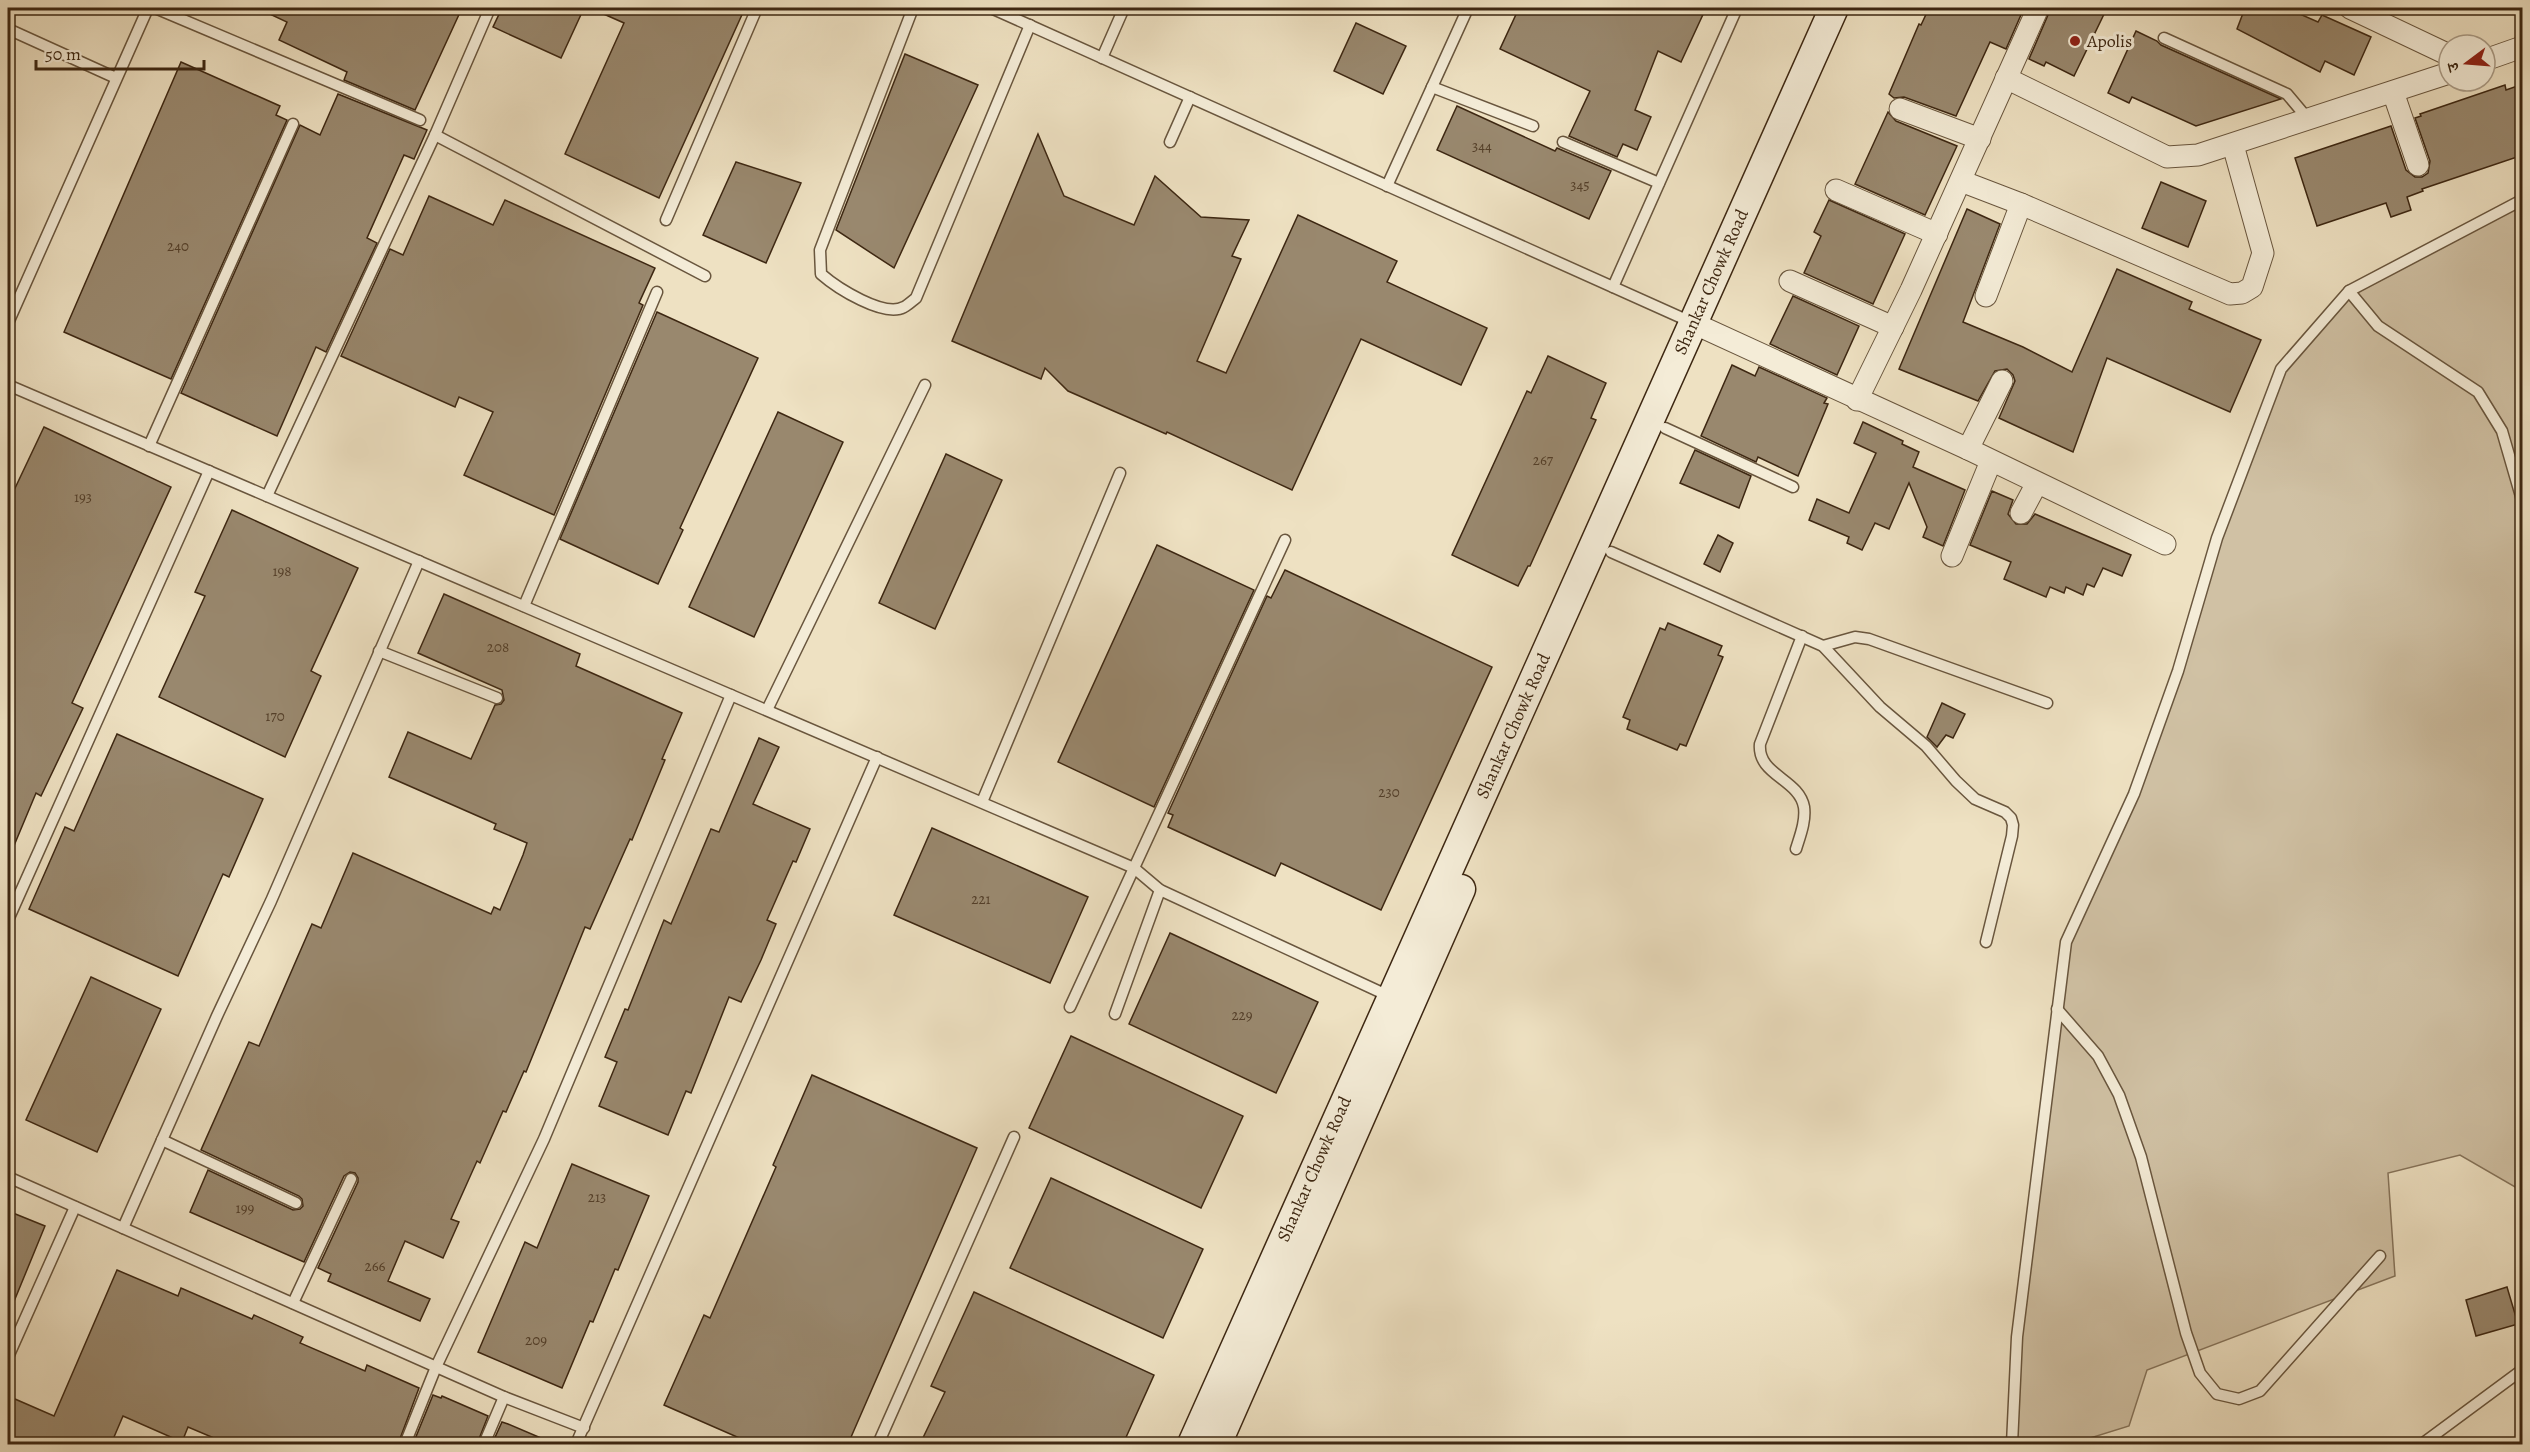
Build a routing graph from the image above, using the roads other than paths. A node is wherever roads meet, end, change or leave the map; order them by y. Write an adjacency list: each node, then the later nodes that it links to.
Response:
1 (148, 8): 22 (lane)
2 (154, 8): 29 (lane)
3 (490, 8): 32 (lane)
4 (757, 8): 44 (lane)
5 (913, 8): 14 (lane)
6 (991, 8): 14 (lane)
7 (1124, 8): 20 (lane)
8 (1468, 8): 24 (lane)
9 (1737, 8): 39 (lane)
10 (1834, 8): 53 (main road, Shankar Chowk Road)
11 (1854, 8): 53 (main road, Shankar Chowk Road)
12 (2038, 8): 23 (street)
13 (2350, 8): 18 (street)
14 (1030, 25): 20 (lane)
15 (8, 28): 22 (lane)
16 (2164, 38): 28 (lane)
17 (2523, 47): 19 (street)
18 (2437, 49)
19 (2497, 56)
20 (1102, 58): 26 (lane)
21 (2437, 77): 25 (street)
22 (116, 78): 52 (lane)
23 (2006, 78): 33 (street); 36 (street)
24 (1432, 87): 31 (lane); 40 (lane)
25 (2393, 92): 28 (street); 37 (street)
26 (1190, 97): 34 (lane); 40 (lane)
27 (1900, 110): 33 (street)
28 (2308, 119): 36 (street)
29 (420, 120)
30 (293, 124): 60 (lane)
31 (1533, 126)
32 (435, 135): 46 (lane); 67 (lane)
33 (1980, 139): 38 (street)
34 (1170, 142)
35 (1563, 142): 39 (lane)
36 (2233, 145): 43 (street)
37 (2418, 165)
38 (1961, 181): 43 (street); 45 (street)
39 (1659, 183): 48 (lane)
40 (1387, 186): 48 (lane)
41 (1836, 190): 45 (street)
42 (2523, 200): 49 (lane)
43 (2021, 204): 51 (street)
44 (666, 220)
45 (1936, 234): 54 (street)
46 (705, 276)
47 (1790, 281): 54 (street)
48 (1612, 287): 53 (lane)
49 (2349, 291): 68 (lane); 92 (lane)
50 (657, 292): 75 (lane)
51 (1986, 296)
52 (8, 323)
53 (1701, 326): 58 (street); 59 (main road, Shankar Chowk Road); 90 (main road, Shankar Chowk Road)
54 (1893, 327): 58 (street)
55 (2002, 381): 61 (street)
56 (8, 385): 60 (lane)
57 (925, 385): 82 (lane)
58 (1857, 400): 61 (street)
59 (1665, 428): 66 (lane); 72 (main road, Shankar Chowk Road)
60 (149, 446): 63 (lane)
61 (1968, 449): 62 (street)
62 (1991, 461): 65 (street); 73 (street)
63 (208, 471): 67 (lane); 88 (lane)
64 (1120, 473): 84 (lane)
65 (2037, 483): 69 (street); 71 (street)
66 (1793, 487)
67 (267, 496): 74 (lane)
68 (2523, 500)
69 (2021, 513)
70 (1285, 540): 86 (lane)
71 (2165, 544)
72 (1611, 552): 76 (lane); 113 (main road, Shankar Chowk Road)
73 (1952, 556)
74 (419, 561): 75 (lane); 78 (lane)
75 (524, 606): 79 (lane)
76 (1802, 636): 77 (lane); 85 (lane)
77 (1823, 646): 81 (lane); 89 (lane)
78 (379, 651): 80 (lane); 95 (lane)
79 (731, 695): 82 (lane); 104 (lane)
80 (497, 698)
81 (2047, 703)
82 (767, 710): 83 (lane)
83 (877, 757): 84 (lane); 107 (lane)
84 (982, 802): 86 (lane)
85 (1796, 849)
86 (1134, 868): 87 (lane); 91 (lane)
87 (1160, 890): 90 (lane); 93 (lane)
88 (8, 920)
89 (1986, 942)
90 (1391, 997): 112 (main road, Shankar Chowk Road)
91 (1070, 1007)
92 (2057, 1009): 101 (lane); 114 (lane)
93 (1115, 1014)
94 (1014, 1137): 111 (lane)
95 (162, 1140): 98 (lane); 100 (lane)
96 (8, 1178): 99 (lane)
97 (351, 1179): 102 (lane)
98 (296, 1203)
99 (75, 1207): 100 (lane); 103 (lane)
100 (123, 1228): 102 (lane)
101 (2379, 1256)
102 (293, 1303): 104 (lane)
103 (8, 1357)
104 (436, 1367): 106 (lane); 108 (lane)
105 (2523, 1370): 115 (lane)
106 (504, 1397): 107 (lane); 109 (lane)
107 (584, 1428): 110 (lane)
108 (405, 1444)
109 (484, 1444)
110 (576, 1444)
111 (878, 1444)
112 (1192, 1444)
113 (1217, 1444)
114 (2012, 1444)
115 (2422, 1444)

